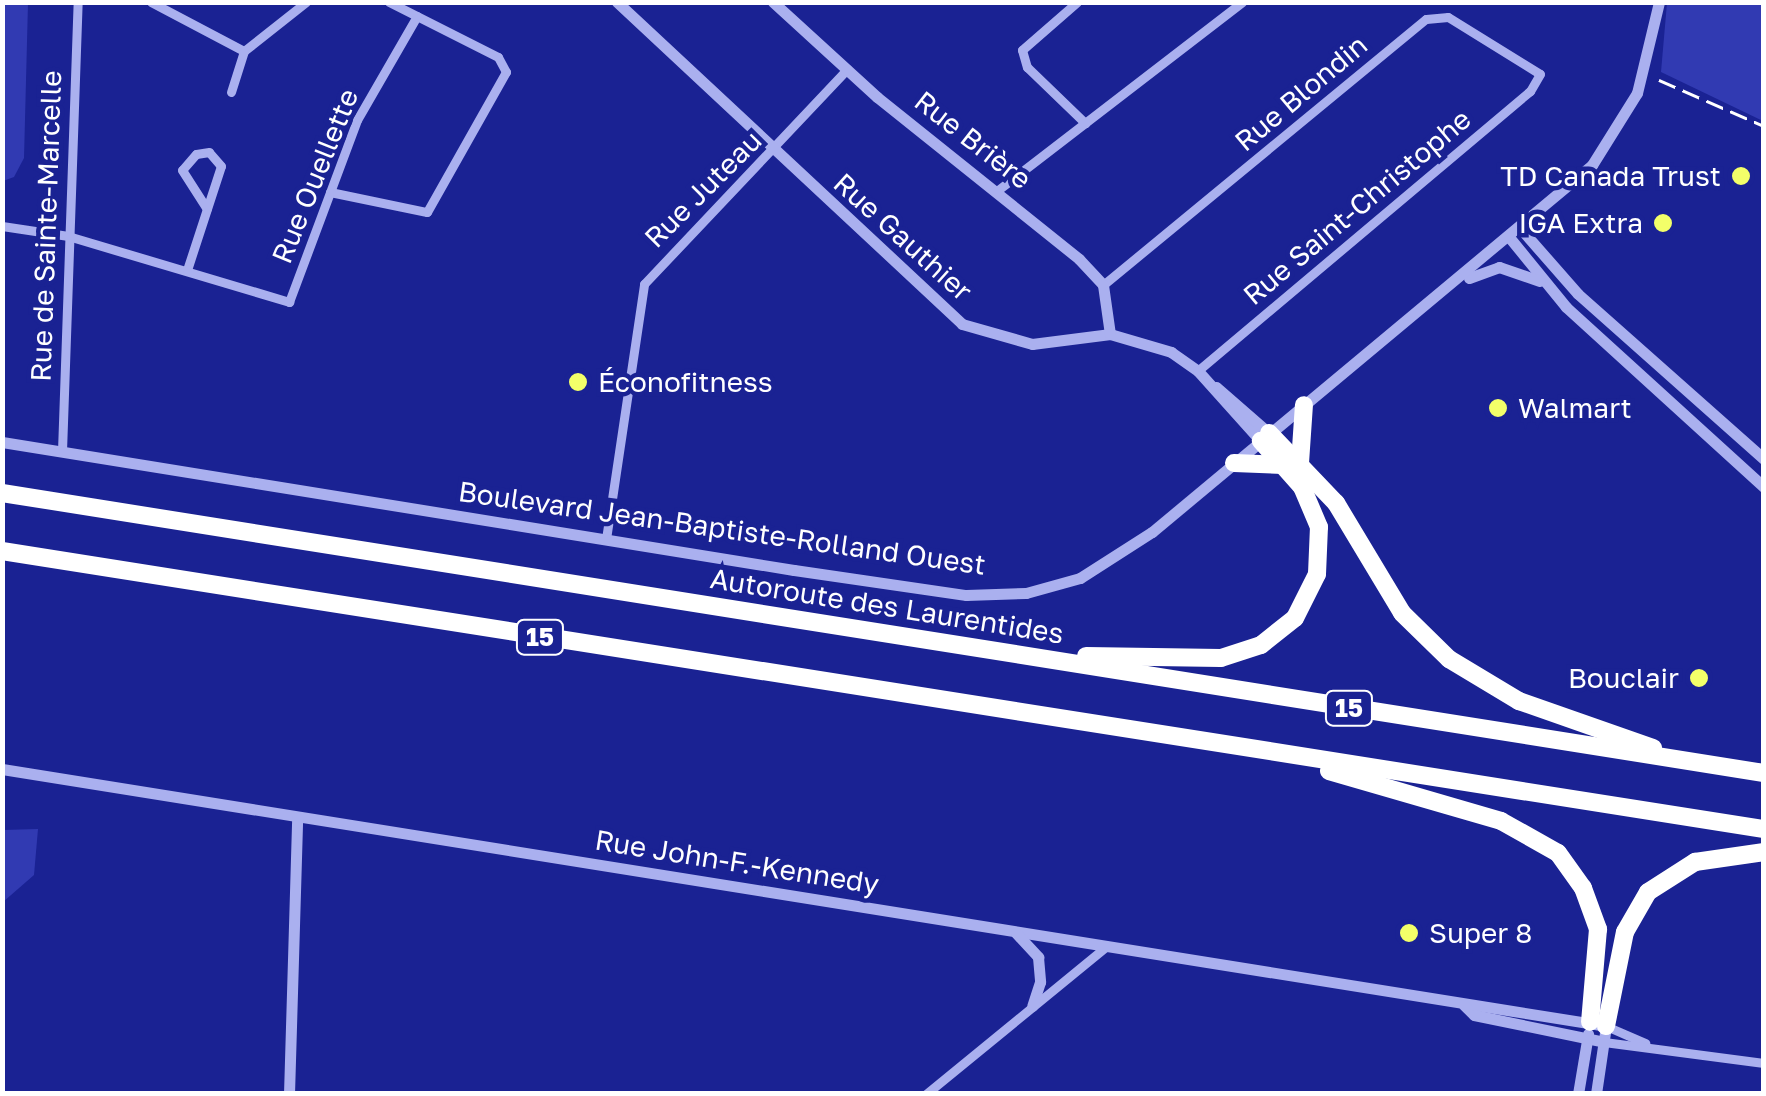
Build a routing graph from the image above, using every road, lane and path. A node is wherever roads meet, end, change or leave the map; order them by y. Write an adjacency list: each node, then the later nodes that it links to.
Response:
1 (78, 2): 22 (street, Rue de Sainte-Marcelle)
2 (151, 2): 11 (street)
3 (306, 2): 11 (street)
4 (389, 2): 10 (street)
5 (617, 2): 16 (street, Rue Gauthier)
6 (773, 2): 12 (street, Rue Brière)
7 (1077, 2): 15 (street)
8 (1242, 2): 15 (street)
9 (1660, 2): 21 (street, Boulevard Jean-Baptiste-Rolland Ouest)
10 (416, 16): 18 (street, Rue Ouellette); 18 (street)
11 (244, 51): 14 (street)
12 (847, 69): 16 (street, Rue Juteau); 17 (street, Rue Brière)
13 (1540, 74): 25 (street, Rue Blondin); 28 (street, Rue Saint-Christophe)
14 (231, 92)
15 (1085, 122): 17 (street)
16 (774, 152): 27 (street, Rue Gauthier); 38 (street, Rue Juteau)
17 (998, 190): 25 (street, Rue Brière)
18 (330, 192): 23 (street, Rue Ouellette)
19 (206, 209): 19 (street); 23 (street)
20 (2, 226): 22 (street)
21 (1515, 233): 24 (street, Boulevard Jean-Baptiste-Rolland Ouest); 26 (street); 33 (street)
22 (68, 236): 23 (street); 32 (street, Rue de Sainte-Marcelle)
23 (187, 270)
24 (1456, 282): 26 (street); 29 (street, Boulevard Jean-Baptiste-Rolland Ouest)
25 (1104, 286): 27 (street)
26 (1547, 286): 36 (street)
27 (1110, 334): 28 (street, Rue Gauthier)
28 (1198, 371): 30 (street, Rue Gauthier)
29 (1304, 405): 30 (street, Boulevard Jean-Baptiste-Rolland Ouest); 35 (highway)
30 (1265, 437): 34 (street, Boulevard Jean-Baptiste-Rolland Ouest); 35 (highway)
31 (2, 442): 32 (street, Boulevard Jean-Baptiste-Rolland Ouest)
32 (62, 451): 38 (street, Boulevard Jean-Baptiste-Rolland Ouest)
33 (1764, 459)
34 (1234, 463): 35 (highway); 38 (street, Boulevard Jean-Baptiste-Rolland Ouest)
35 (1291, 464): 40 (highway); 42 (highway)
36 (1764, 487)
37 (2, 493): 40 (highway, Autoroute des Laurentides / 15)
38 (606, 539)
39 (2, 551): 41 (highway, 15)
40 (1003, 652): 42 (highway, Autoroute des Laurentides / 15)
41 (1262, 751): 46 (highway, 15); 51 (highway)
42 (1695, 764): 44 (highway, Autoroute des Laurentides / 15)
43 (2, 769): 45 (street, Rue John-F.-Kennedy)
44 (1764, 773)
45 (297, 818): 48 (street, Rue John-F.-Kennedy); 54 (street)
46 (1764, 829)
47 (1764, 852): 51 (highway)
48 (1012, 931): 49 (street, Rue John-F.-Kennedy); 50 (street)
49 (1107, 946): 50 (street); 51 (street, Rue John-F.-Kennedy)
50 (1032, 1006): 55 (street)
51 (1597, 1032): 52 (street, Rue John-F.-Kennedy); 52 (street, Rue John-F.-Kennedy); 56 (street); 57 (street)
52 (1648, 1045): 53 (street, Rue John-F.-Kennedy)
53 (1764, 1063)
54 (289, 1094)
55 (926, 1094)
56 (1578, 1094)
57 (1596, 1094)

